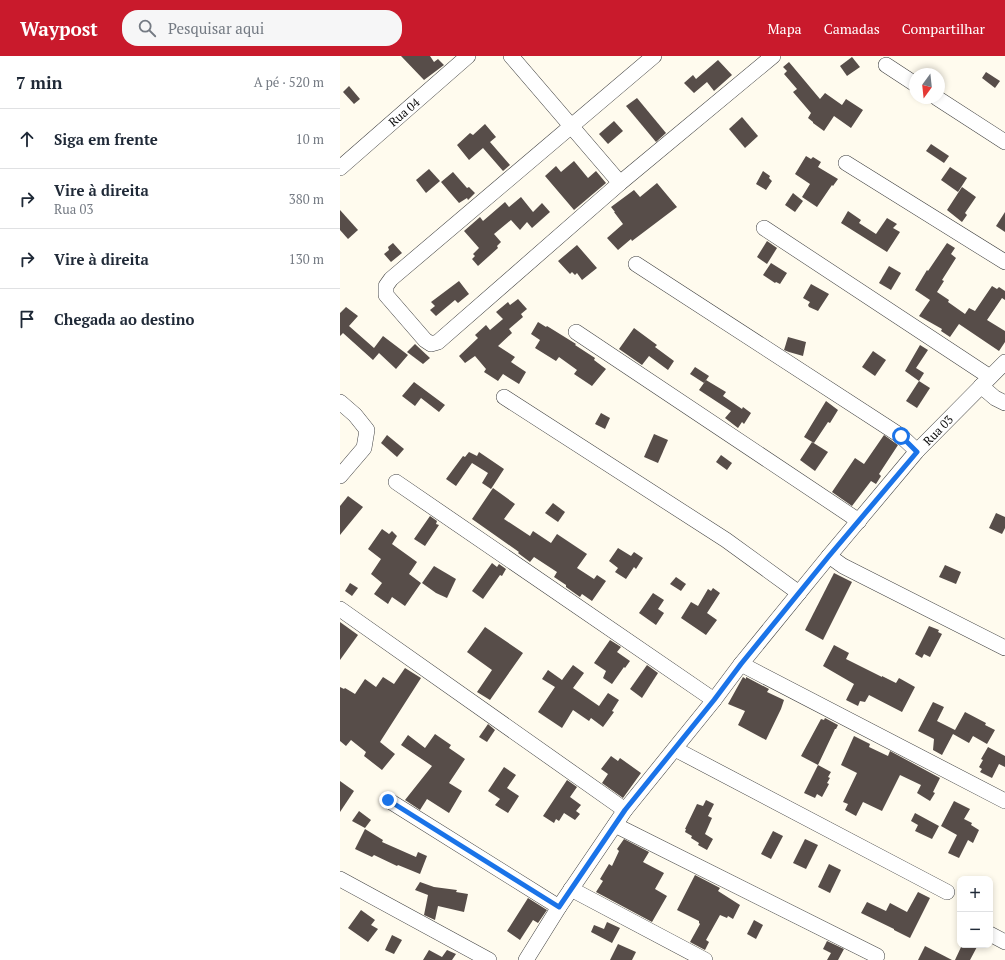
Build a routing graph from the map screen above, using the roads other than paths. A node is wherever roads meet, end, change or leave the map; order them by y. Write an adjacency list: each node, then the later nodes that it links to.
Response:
1 (468, 56): 11 (street, Rua 04)
2 (511, 56): 8 (street)
3 (654, 56): 8 (street)
4 (773, 56): 12 (street)
5 (886, 65): 6 (street)
6 (909, 80)
7 (945, 103): 9 (street)
8 (570, 126): 12 (street); 12 (street)
9 (1005, 142)
10 (846, 163): 14 (street)
11 (340, 168)
12 (620, 183)
13 (764, 228): 18 (street)
14 (1005, 262)
15 (636, 264): 22 (street)
16 (576, 332): 25 (street)
17 (1005, 362): 18 (street, Rua 03)
18 (985, 381): 21 (street); 22 (street, Rua 03)
19 (504, 397): 27 (street)
20 (340, 402): 23 (street)
21 (1005, 403)
22 (917, 452): 25 (street, Rua 03)
23 (340, 476)
24 (396, 482): 31 (street)
25 (859, 521): 26 (street, Rua 03)
26 (829, 556): 27 (street, Rua 03); 29 (street)
27 (799, 593): 30 (street, Rua 03)
28 (340, 609): 35 (street)
29 (1005, 648)
30 (741, 664): 31 (street, Rua 03); 34 (street)
31 (714, 700): 32 (street, Rua 03)
32 (675, 749): 35 (street, Rua 03); 39 (street)
33 (388, 800): 40 (street)
34 (1005, 801)
35 (625, 810): 36 (street, Rua 03)
36 (615, 825): 38 (street, Rua 03); 43 (street)
37 (340, 879): 44 (street)
38 (571, 889): 40 (street, Rua 03); 46 (street)
39 (947, 892)
40 (559, 907): 45 (street, Rua 03)
41 (993, 936): 42 (street)
42 (1005, 942)
43 (878, 956)
44 (489, 960)
45 (526, 960)
46 (705, 960)

